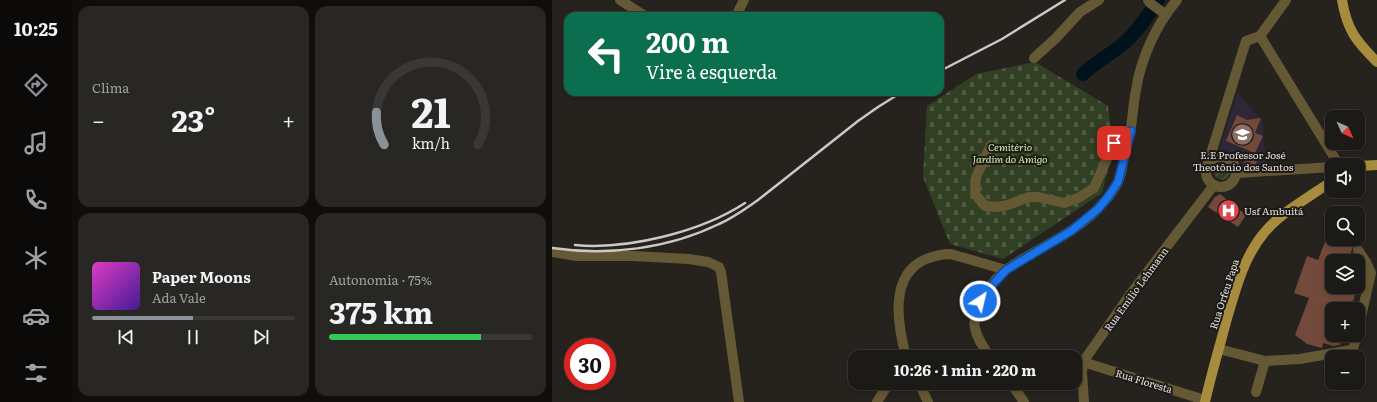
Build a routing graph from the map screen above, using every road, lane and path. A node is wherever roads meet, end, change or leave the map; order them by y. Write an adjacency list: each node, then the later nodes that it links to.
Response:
1 (620, 0): 8 (street)
2 (744, 0): 9 (street)
3 (1098, 0): 11 (street)
4 (1177, 0): 7 (street)
5 (1286, 0): 10 (street)
6 (1342, 0): 12 (main road)
7 (1155, 6): 13 (street)
8 (639, 12)
9 (738, 12)
10 (1260, 36): 15 (street); 16 (street)
11 (1034, 58)
12 (1377, 62)
13 (1131, 131): 14 (street); 25 (street)
14 (991, 145)
15 (1216, 152): 20 (street); 21 (street)
16 (1335, 158)
17 (1377, 165): 18 (main road)
18 (1365, 166)
19 (1325, 167): 20 (street)
20 (1237, 173): 21 (street)
21 (1214, 185): 32 (street, Rua Emílio Lehmann)
22 (1325, 186): 28 (main road, Rua Orfeu Papa)
23 (1358, 250): 26 (street)
24 (552, 252): 38 (street)
25 (1006, 270): 29 (street); 30 (street)
26 (1364, 302)
27 (1355, 342): 31 (street)
28 (1219, 349): 31 (street); 37 (main road, Rua Orfeu Papa)
29 (905, 350)
30 (985, 350)
31 (1265, 361): 36 (street)
32 (1083, 362): 37 (street, Rua Floresta); 42 (street)
33 (884, 390): 39 (street)
34 (922, 390): 40 (street)
35 (1015, 390): 41 (street)
36 (1256, 392)
37 (1205, 401)
38 (739, 402)
39 (876, 402)
40 (928, 402)
41 (1024, 402)
42 (1084, 402)

